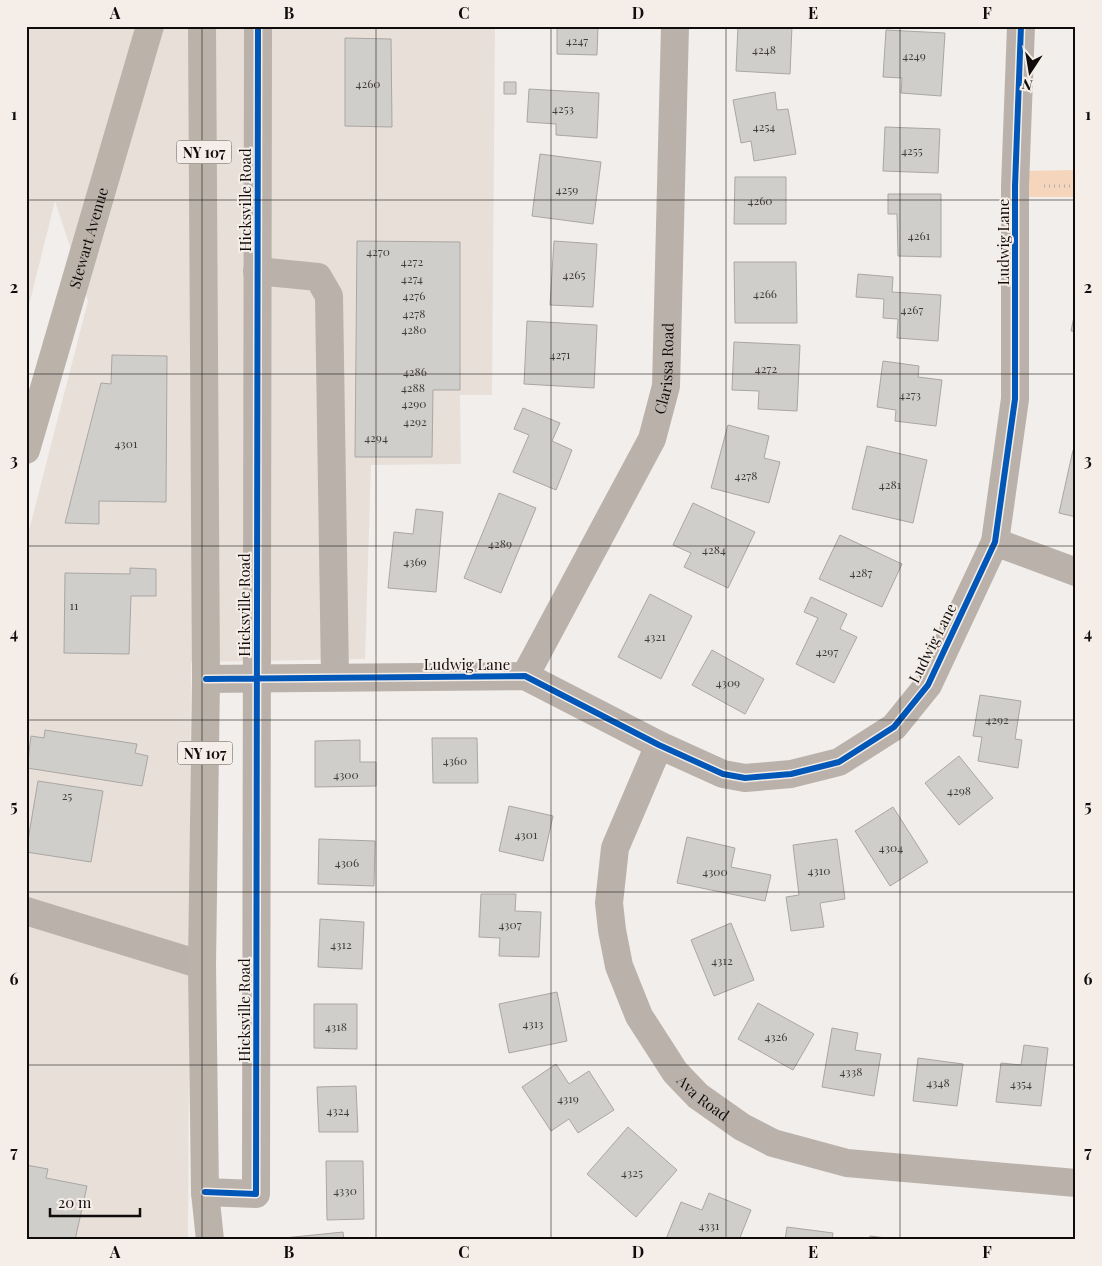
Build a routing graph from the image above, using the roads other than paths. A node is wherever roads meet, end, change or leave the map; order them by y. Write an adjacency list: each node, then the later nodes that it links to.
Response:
1 (150, 26): 7 (main road, Stewart Avenue)
2 (202, 26): 13 (main road, NY 107)
3 (258, 26): 6 (street, Hicksville Road)
4 (674, 26): 10 (street, Clarissa Road)
5 (1021, 26): 8 (street, Ludwig Lane)
6 (257, 270): 11 (street, Hicksville Road); 12 (street)
7 (26, 450)
8 (994, 542): 9 (street); 14 (street, Ludwig Lane)
9 (1076, 572)
10 (525, 676): 12 (street, Ludwig Lane); 14 (street, Ludwig Lane)
11 (256, 677): 12 (street, Ludwig Lane); 13 (street, Ludwig Lane); 18 (street, Hicksville Road)
12 (335, 677)
13 (206, 679): 16 (main road, NY 107)
14 (659, 745): 17 (street, Ava Road)
15 (26, 911): 16 (street)
16 (202, 965): 18 (main road, NY 107)
17 (1076, 1183)
18 (205, 1192): 19 (main road, NY 107)
19 (210, 1240)

